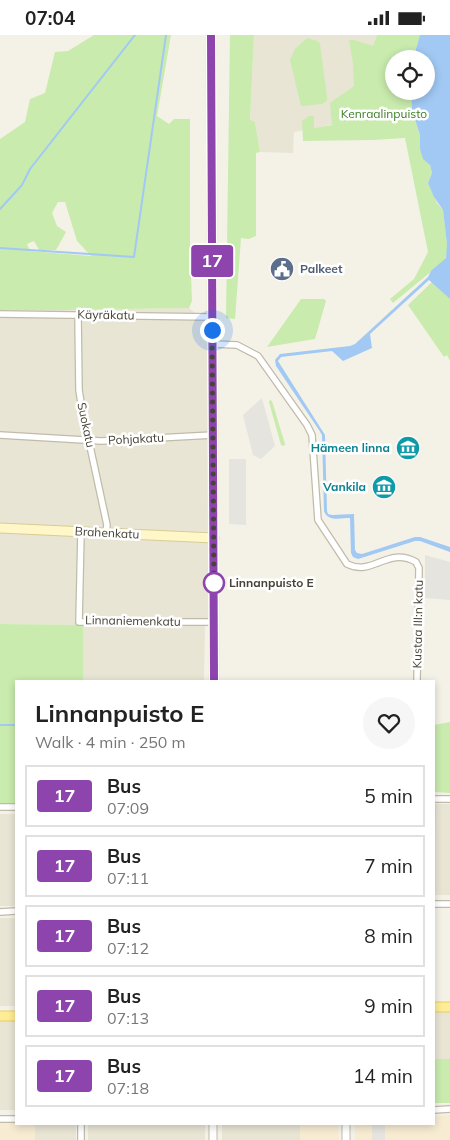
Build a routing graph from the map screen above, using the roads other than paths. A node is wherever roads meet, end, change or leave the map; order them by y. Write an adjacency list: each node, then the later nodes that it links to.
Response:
1 (211, 35): 4 (main road)
2 (0, 314): 3 (street, Käyräkatu)
3 (78, 315): 4 (street, Käyräkatu); 8 (street, Suokatu)
4 (212, 317): 5 (main road)
5 (213, 344): 7 (main road); 15 (street, Kustaa III:n katu)
6 (0, 435): 8 (street, Pohjakatu)
7 (213, 435): 8 (street, Pohjakatu); 12 (main road)
8 (90, 441): 11 (street, Suokatu)
9 (0, 528): 10 (main road, Brahenkatu)
10 (80, 532): 11 (main road, Brahenkatu); 13 (street, Linnaniemenkatu)
11 (106, 533): 12 (main road, Brahenkatu)
12 (214, 538): 13 (main road)
13 (215, 622): 14 (main road)
14 (214, 680)
15 (417, 680)
16 (435, 799): 17 (street)
17 (450, 799)
18 (0, 807): 19 (street)
19 (15, 807)
20 (435, 904): 21 (street)
21 (450, 904)
22 (15, 911): 23 (street)
23 (0, 912)
24 (435, 1007): 25 (main road)
25 (450, 1007)
26 (15, 1015): 27 (main road)
27 (0, 1016)
28 (450, 1109): 29 (street)
29 (435, 1110)
30 (0, 1119): 31 (street)
31 (15, 1119)
32 (81, 1125): 35 (street)
33 (213, 1125): 36 (street)
34 (346, 1125): 37 (street)
35 (81, 1140)
36 (213, 1140)
37 (346, 1140)

